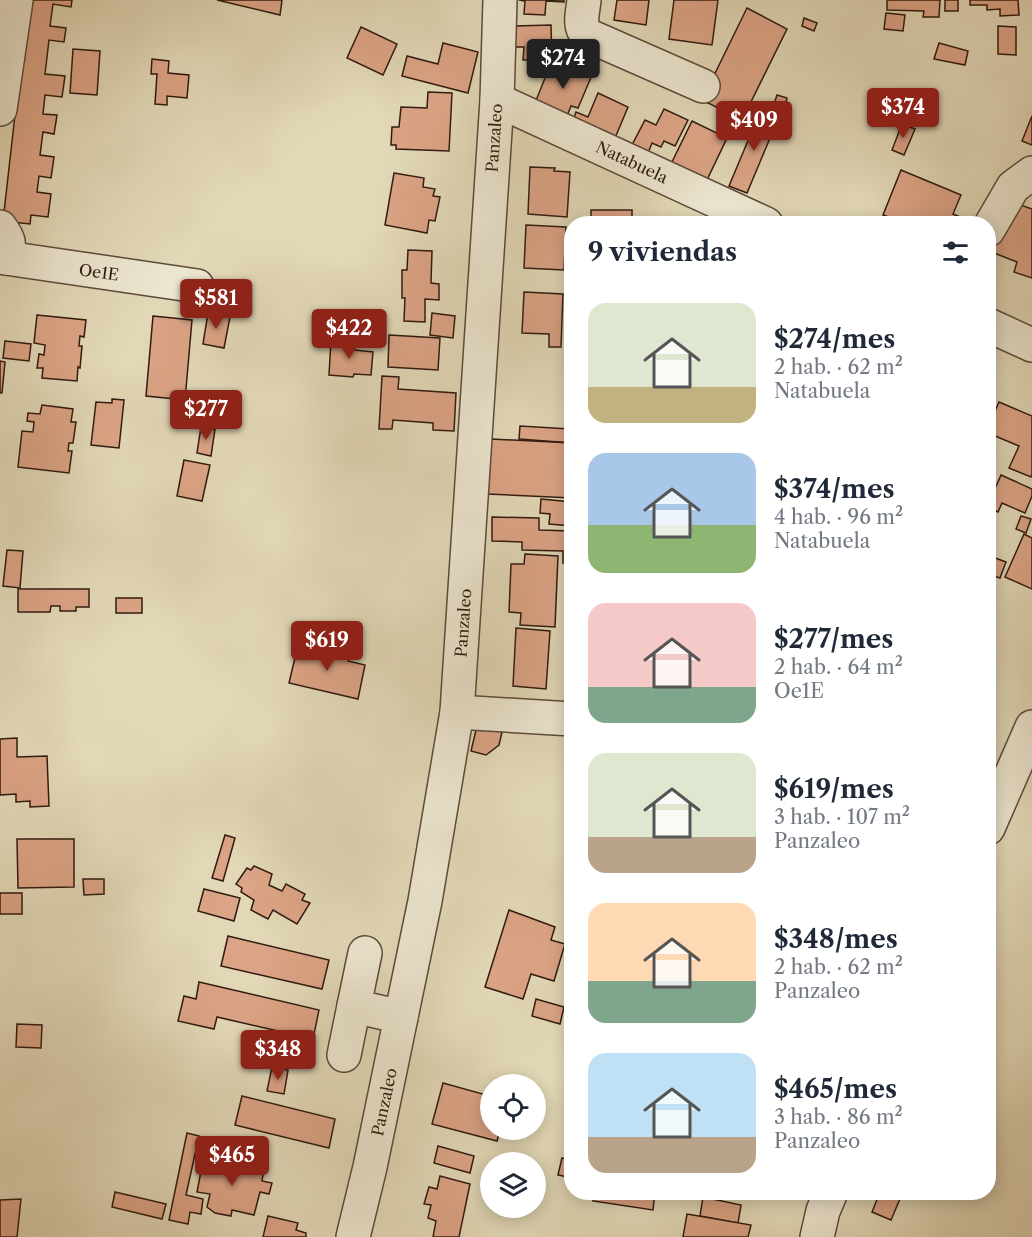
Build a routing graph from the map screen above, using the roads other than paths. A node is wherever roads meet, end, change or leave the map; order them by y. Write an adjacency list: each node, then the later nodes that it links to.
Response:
1 (16, 0): 6 (street)
2 (500, 0): 5 (street, Panzaleo)
3 (584, 0): 4 (street)
4 (703, 86)
5 (497, 100): 8 (street, Natabuela); 15 (street, Panzaleo)
6 (0, 109)
7 (1032, 173): 9 (street)
8 (749, 216)
9 (996, 216)
10 (0, 227): 11 (street)
11 (4, 258): 12 (street, Oe1E)
12 (197, 286)
13 (996, 329): 14 (street)
14 (1032, 345)
15 (457, 712): 16 (street); 21 (street, Panzaleo)
16 (564, 719)
17 (1032, 727): 18 (street)
18 (996, 808)
19 (365, 953): 20 (street)
20 (354, 1006): 21 (street); 22 (street)
21 (401, 1017): 24 (street, Panzaleo)
22 (344, 1055)
23 (827, 1200): 25 (street)
24 (353, 1237)
25 (818, 1237)

